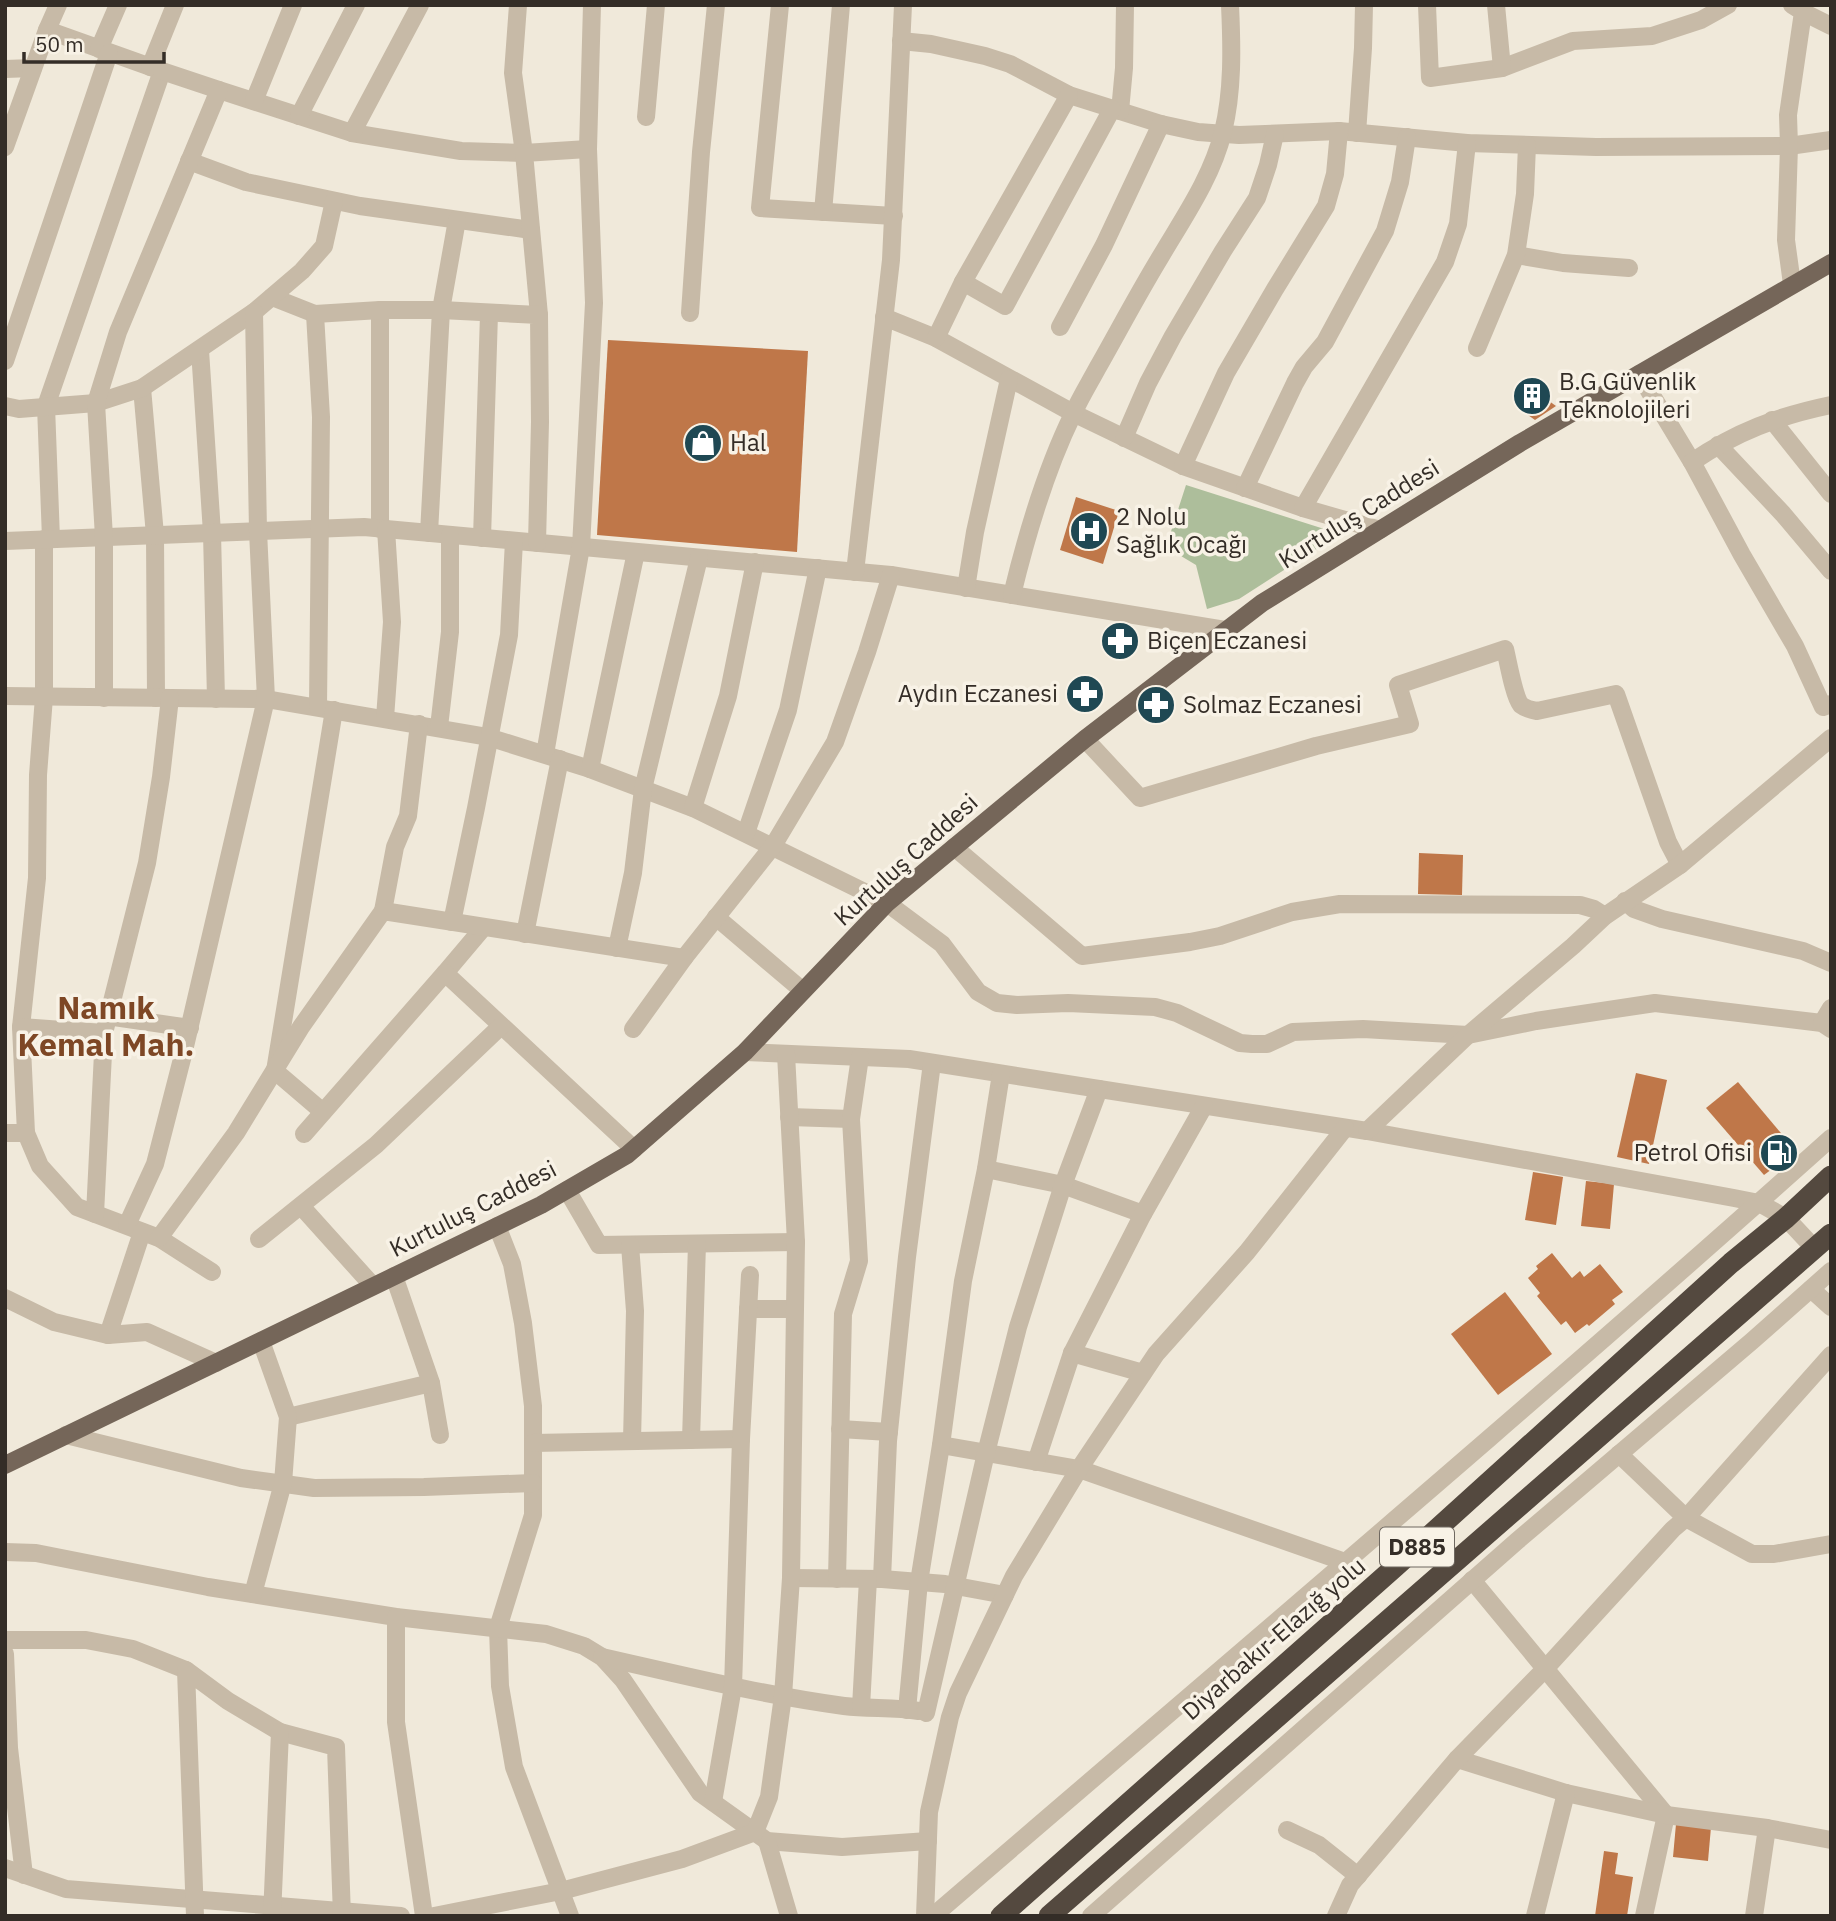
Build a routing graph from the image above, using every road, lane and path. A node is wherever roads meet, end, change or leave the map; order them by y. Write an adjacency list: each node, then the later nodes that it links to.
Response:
1 (58, 5): 22 (street)
2 (118, 5): 24 (street)
3 (174, 5): 28 (street)
4 (293, 5): 31 (street)
5 (356, 5): 33 (street)
6 (420, 5): 37 (street)
7 (518, 5): 48 (street)
8 (592, 5): 47 (street)
9 (656, 5): 34 (street)
10 (716, 5): 64 (street)
11 (780, 5): 51 (street)
12 (841, 5): 51 (street)
13 (903, 5): 23 (street)
14 (1125, 5): 32 (street)
15 (1230, 5): 39 (street)
16 (1364, 5): 38 (street)
17 (1427, 5): 26 (street)
18 (1496, 5): 26 (street)
19 (1728, 5): 26 (street)
20 (1797, 9): 21 (street); 45 (street)
21 (1831, 26)
22 (47, 30): 24 (street); 25 (street)
23 (901, 41): 30 (street); 52 (street)
24 (104, 51): 28 (street); 73 (street)
25 (33, 68): 27 (street); 46 (street)
26 (1502, 68)
27 (5, 69)
28 (156, 69): 29 (street); 80 (street)
29 (219, 90): 31 (street); 49 (street)
30 (1069, 95): 32 (street); 58 (street)
31 (254, 101): 33 (street)
32 (1116, 110): 35 (street); 58 (street)
33 (299, 116): 37 (street)
34 (646, 117)
35 (1161, 124): 39 (street); 69 (street)
36 (1339, 131): 38 (street); 40 (street); 86 (street)
37 (352, 133): 48 (street)
38 (1357, 133): 41 (street)
39 (1223, 134): 40 (street); 81 (street)
40 (1275, 134): 83 (street)
41 (1407, 138): 43 (street); 87 (street)
42 (1831, 140): 45 (street)
43 (1467, 144): 44 (street); 89 (street)
44 (1527, 145): 45 (street); 55 (street)
45 (1789, 146): 59 (street)
46 (5, 147)
47 (588, 149): 48 (street); 104 (street)
48 (524, 153): 54 (street)
49 (189, 162): 50 (street); 77 (street)
50 (334, 201): 53 (street); 60 (street)
51 (822, 212): 52 (street)
52 (894, 216): 68 (street)
53 (457, 220): 54 (street); 62 (street)
54 (531, 230): 67 (street)
55 (1516, 255): 57 (street); 71 (street)
56 (1831, 263): 59 (main road, Kurtuluş Caddesi)
57 (1629, 268)
58 (963, 282): 70 (street)
59 (1792, 284): 74 (main road, Kurtuluş Caddesi)
60 (272, 297): 63 (street); 65 (street)
61 (380, 310): 62 (street); 65 (street); 91 (street)
62 (441, 310): 66 (street); 95 (street)
63 (254, 312): 72 (street); 93 (street)
64 (690, 313)
65 (315, 314): 90 (street)
66 (489, 314): 67 (street); 99 (street)
67 (539, 315): 103 (street)
68 (884, 317): 70 (street); 110 (street)
69 (1060, 327)
70 (936, 338): 75 (street)
71 (1477, 348)
72 (200, 350): 76 (street); 94 (street)
73 (5, 361)
74 (1639, 374): 85 (street); 92 (main road, Kurtuluş Caddesi)
75 (1009, 379): 81 (street); 112 (street)
76 (142, 388): 77 (street); 96 (street)
77 (96, 403): 80 (street); 98 (street)
78 (1831, 405): 82 (street)
79 (5, 406): 80 (street)
80 (46, 406): 100 (street)
81 (1073, 413): 83 (street); 113 (street)
82 (1772, 419): 84 (street); 88 (street)
83 (1124, 438): 86 (street)
84 (1718, 445): 85 (street); 109 (street)
85 (1692, 462): 121 (street)
86 (1183, 466): 87 (street)
87 (1245, 488): 89 (street)
88 (1831, 494)
89 (1303, 508): 92 (street)
90 (321, 529): 91 (street); 93 (street); 122 (street)
91 (383, 529): 95 (street); 123 (street)
92 (1380, 530): 114 (main road, Kurtuluş Caddesi)
93 (258, 531): 94 (street); 120 (street)
94 (212, 533): 96 (street); 119 (street)
95 (429, 533): 97 (street)
96 (155, 535): 98 (street); 118 (street)
97 (450, 535): 99 (street); 125 (street)
98 (104, 537): 100 (street); 117 (street)
99 (482, 538): 102 (street)
100 (48, 539): 101 (street); 116 (street)
101 (5, 541)
102 (514, 541): 103 (street); 126 (street)
103 (537, 543): 104 (street)
104 (582, 547): 105 (street); 129 (street)
105 (636, 552): 106 (street); 130 (street)
106 (699, 558): 107 (street); 131 (street)
107 (755, 562): 108 (street); 132 (street)
108 (818, 568): 110 (street); 133 (street)
109 (1831, 571)
110 (855, 572): 111 (street)
111 (891, 575): 112 (street); 134 (street)
112 (966, 588): 113 (street)
113 (1012, 595): 114 (street)
114 (1225, 630): 128 (main road, Kurtuluş Caddesi)
115 (5, 696): 116 (street)
116 (44, 697): 117 (street); 150 (street)
117 (104, 698): 118 (street)
118 (163, 698): 119 (street); 152 (street)
119 (216, 699): 120 (street)
120 (265, 699): 122 (street); 155 (street)
121 (1831, 704)
122 (326, 709): 123 (street); 162 (street)
123 (385, 718): 124 (street)
124 (419, 724): 125 (street); 139 (street)
125 (439, 727): 126 (street)
126 (488, 737): 129 (street); 142 (street)
127 (1831, 738): 136 (street)
128 (1085, 739): 135 (main road, Kurtuluş Caddesi); 136 (street)
129 (553, 757): 130 (street); 144 (street)
130 (590, 769): 131 (street)
131 (643, 789): 132 (street); 145 (street)
132 (693, 808): 133 (street)
133 (746, 833): 134 (street)
134 (773, 846): 138 (street); 141 (street)
135 (954, 847): 138 (main road, Kurtuluş Caddesi); 140 (street)
136 (1680, 865): 137 (street)
137 (1625, 901): 140 (street); 147 (street)
138 (887, 903): 149 (main road, Kurtuluş Caddesi); 157 (street)
139 (383, 911): 142 (street); 162 (street)
140 (1605, 916): 157 (street)
141 (716, 917): 146 (street); 149 (street)
142 (452, 922): 143 (street)
143 (483, 928): 144 (street); 148 (street)
144 (525, 934): 145 (street)
145 (617, 948): 146 (street)
146 (684, 958): 156 (street)
147 (1831, 963)
148 (445, 973): 153 (street); 166 (street)
149 (803, 991): 158 (main road, Kurtuluş Caddesi)
150 (14, 1008): 154 (street)
151 (1828, 1020): 157 (street)
152 (106, 1025): 154 (street); 155 (street); 182 (street)
153 (501, 1026): 175 (street); 181 (street)
154 (20, 1027): 172 (street)
155 (190, 1028): 186 (street)
156 (633, 1029)
157 (1468, 1035): 170 (street)
158 (745, 1052): 159 (street); 175 (main road, Kurtuluş Caddesi)
159 (786, 1054): 160 (street); 167 (street)
160 (860, 1057): 161 (street); 168 (street)
161 (932, 1063): 163 (street); 211 (street)
162 (275, 1071): 166 (street); 186 (street)
163 (1001, 1074): 164 (street); 176 (street)
164 (1099, 1089): 165 (street); 178 (street)
165 (1204, 1106): 169 (street); 183 (street)
166 (323, 1112): 173 (street)
167 (789, 1117): 168 (street); 189 (street)
168 (851, 1119): 210 (street)
169 (1345, 1128): 170 (street); 207 (street)
170 (1367, 1131): 180 (street)
171 (5, 1133): 172 (street)
172 (26, 1133): 182 (street)
173 (304, 1134)
174 (1831, 1138): 180 (street)
175 (634, 1149): 179 (main road, Kurtuluş Caddesi)
176 (986, 1169): 178 (street); 218 (street)
177 (1831, 1176): 184 (highway, Diyarbakır-Elazığ yolu / D885)
178 (1063, 1185): 183 (street); 219 (street)
179 (567, 1189): 185 (main road, Kurtuluş Caddesi); 191 (street)
180 (1759, 1203): 184 (street); 229 (street)
181 (300, 1206): 187 (street); 196 (street)
182 (95, 1214): 186 (street)
183 (1143, 1214): 204 (street)
184 (1786, 1218): 188 (street); 275 (highway, Diyarbakır-Elazığ yolu / D885)
185 (497, 1226): 195 (main road, Kurtuluş Caddesi); 217 (street)
186 (143, 1232): 193 (street); 202 (street)
187 (259, 1239)
188 (1823, 1241): 276 (highway, D885)
189 (796, 1242): 190 (street); 201 (street)
190 (696, 1244): 191 (street); 215 (street)
191 (630, 1245): 216 (street)
192 (1831, 1271): 197 (street)
193 (212, 1272)
194 (750, 1275): 200 (street)
195 (394, 1276): 196 (main road, Kurtuluş Caddesi); 208 (street)
196 (373, 1286): 203 (main road, Kurtuluş Caddesi)
197 (1811, 1289): 199 (street); 220 (street)
198 (5, 1298): 202 (street)
199 (1831, 1307)
200 (748, 1309): 201 (street); 214 (street)
201 (795, 1309): 230 (street)
202 (108, 1335): 206 (street)
203 (261, 1341): 206 (main road, Kurtuluş Caddesi); 209 (street)
204 (1072, 1353): 207 (street); 221 (street)
205 (1831, 1356): 226 (street)
206 (216, 1363): 212 (main road, Kurtuluş Caddesi)
207 (1143, 1373): 223 (street)
208 (431, 1383): 209 (street); 213 (street)
209 (288, 1417): 224 (street)
210 (841, 1429): 211 (street); 231 (street)
211 (889, 1432): 232 (street)
212 (66, 1435): 222 (main road, Kurtuluş Caddesi); 224 (street)
213 (439, 1435)
214 (741, 1439): 215 (street); 245 (street)
215 (691, 1440): 216 (street)
216 (632, 1441): 217 (street)
217 (534, 1443): 225 (street)
218 (941, 1446): 219 (street); 234 (street)
219 (986, 1453): 221 (street); 235 (street)
220 (1619, 1454): 226 (street); 233 (street)
221 (1036, 1462): 223 (street)
222 (5, 1465)
223 (1079, 1469): 229 (street); 237 (street)
224 (283, 1483): 225 (street); 236 (street)
225 (533, 1483): 239 (street)
226 (1686, 1518): 227 (street); 243 (street)
227 (1831, 1544)
228 (5, 1552): 236 (street)
229 (1345, 1562): 274 (street)
230 (791, 1578): 231 (street); 246 (street)
231 (837, 1579): 232 (street)
232 (875, 1579): 234 (street); 247 (street)
233 (1472, 1580): 243 (street); 277 (street)
234 (919, 1582): 235 (street); 248 (street)
235 (954, 1585): 237 (street); 249 (street)
236 (253, 1594): 238 (street)
237 (1004, 1595): 250 (street)
238 (396, 1617): 239 (street); 269 (street)
239 (498, 1628): 242 (street); 264 (street)
240 (5, 1640): 244 (street)
241 (5, 1654): 262 (street)
242 (602, 1657): 245 (street); 254 (street)
243 (1545, 1669): 252 (street); 255 (street)
244 (186, 1671): 251 (street); 265 (street)
245 (733, 1687): 246 (street); 254 (street)
246 (783, 1696): 247 (street); 258 (street)
247 (861, 1707): 248 (street)
248 (907, 1710): 249 (street)
249 (926, 1713): 250 (street)
250 (950, 1717): 260 (street)
251 (280, 1732): 266 (street); 267 (street)
252 (1457, 1759): 253 (street); 263 (street)
253 (1566, 1793): 255 (street); 279 (street)
254 (713, 1802): 258 (street)
255 (1666, 1815): 256 (street); 280 (street)
256 (1767, 1828): 259 (street); 281 (street)
257 (1287, 1830): 263 (street)
258 (761, 1837): 260 (street); 264 (street); 272 (street)
259 (1831, 1840)
260 (928, 1841): 273 (street)
261 (5, 1868): 262 (street)
262 (24, 1875): 265 (street)
263 (1358, 1876): 278 (street)
264 (561, 1891): 270 (street); 271 (street)
265 (195, 1908): 266 (street)
266 (272, 1911): 267 (street)
267 (342, 1913): 268 (street)
268 (401, 1916)
269 (424, 1916)
270 (434, 1916)
271 (570, 1916)
272 (789, 1916)
273 (925, 1916)
274 (933, 1916)
275 (1001, 1916)
276 (1049, 1916)
277 (1091, 1916)
278 (1336, 1916)
279 (1535, 1916)
280 (1644, 1916)
281 (1754, 1916)

